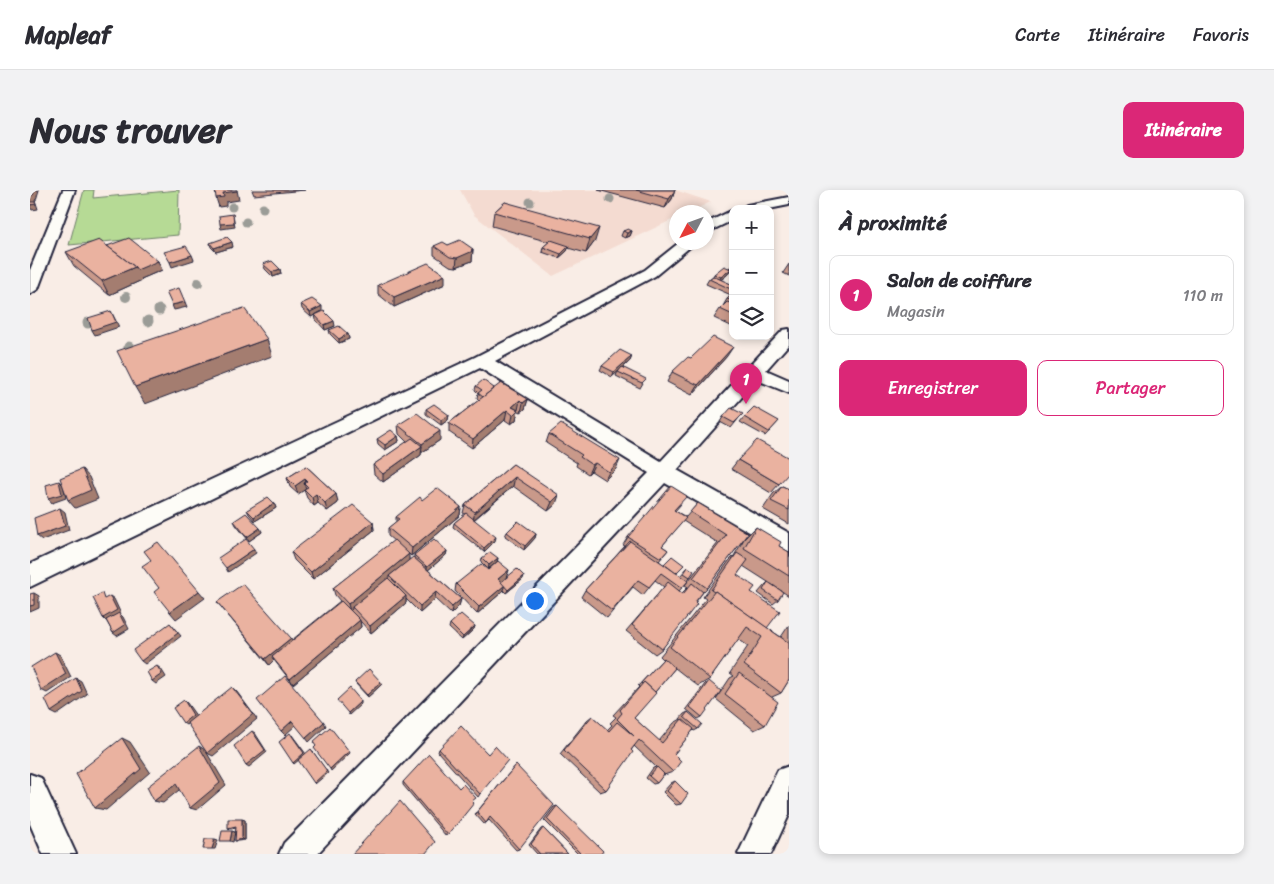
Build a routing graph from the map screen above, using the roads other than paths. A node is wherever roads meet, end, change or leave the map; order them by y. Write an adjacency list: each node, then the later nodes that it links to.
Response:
1 (69, 190): 7 (street)
2 (789, 201): 3 (street)
3 (768, 205)
4 (729, 216): 5 (street)
5 (714, 225)
6 (679, 250): 9 (street)
7 (30, 289)
8 (789, 334): 10 (street)
9 (481, 361): 12 (street); 14 (street)
10 (753, 371): 11 (street); 12 (street)
11 (789, 387)
12 (663, 472): 13 (street); 19 (street)
13 (789, 545)
14 (30, 576)
15 (789, 781): 17 (street)
16 (30, 789): 18 (street)
17 (758, 852)
18 (60, 854)
19 (296, 854)

